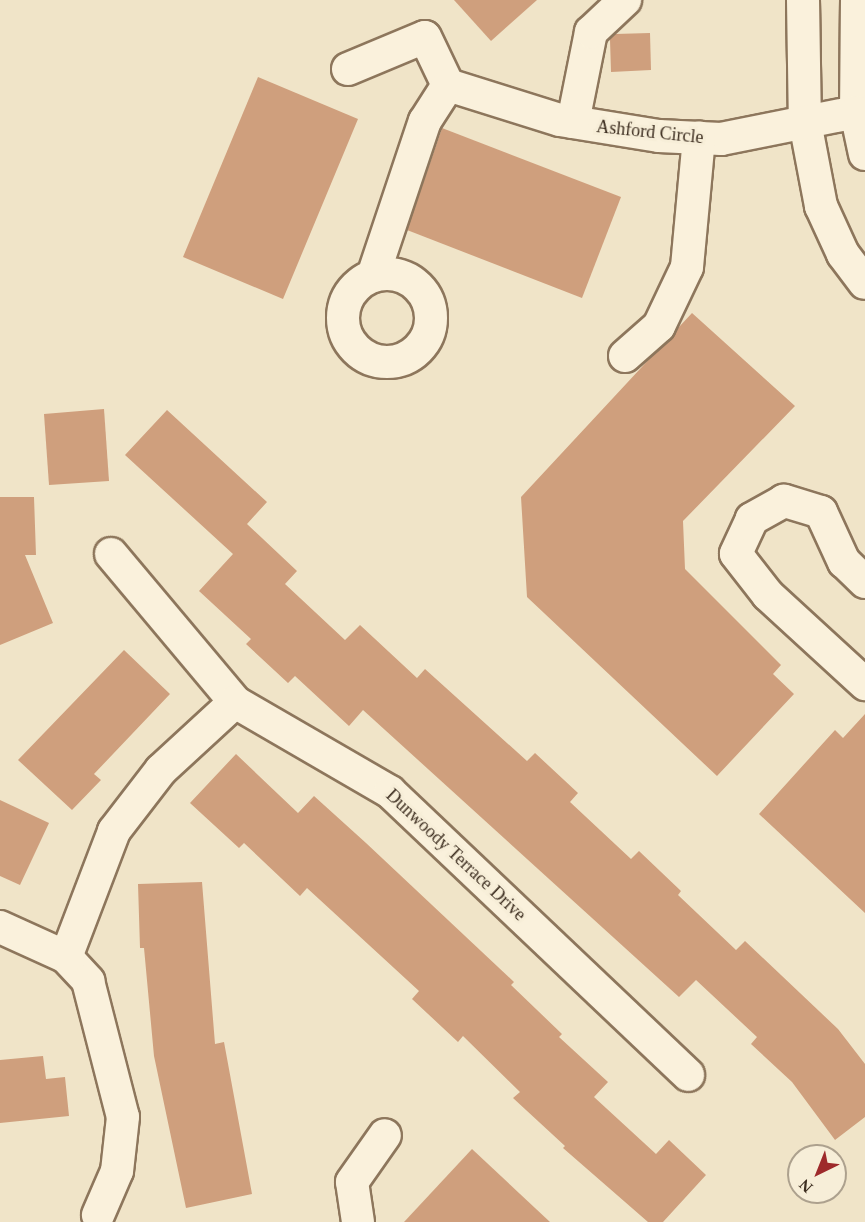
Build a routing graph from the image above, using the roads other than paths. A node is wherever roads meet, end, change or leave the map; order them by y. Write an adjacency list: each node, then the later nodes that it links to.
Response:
1 (625, 0): 7 (street)
2 (803, 0): 8 (street)
3 (857, 0): 6 (street)
4 (348, 69): 5 (street)
5 (448, 85): 7 (street, Ashford Circle); 11 (street)
6 (861, 113): 8 (street, Ashford Circle); 10 (street)
7 (573, 122): 9 (street, Ashford Circle)
8 (805, 122): 9 (street, Ashford Circle); 12 (street)
9 (699, 138): 13 (street)
10 (865, 154)
11 (373, 276)
12 (865, 283)
13 (625, 356)
14 (111, 554): 17 (street, Dunwoody Terrace Drive)
15 (865, 582): 16 (street)
16 (859, 666)
17 (235, 702): 19 (street); 20 (street, Dunwoody Terrace Drive)
18 (0, 927): 19 (street)
19 (66, 957): 22 (street)
20 (688, 1075)
21 (385, 1135): 23 (street)
22 (98, 1215)
23 (358, 1222)

